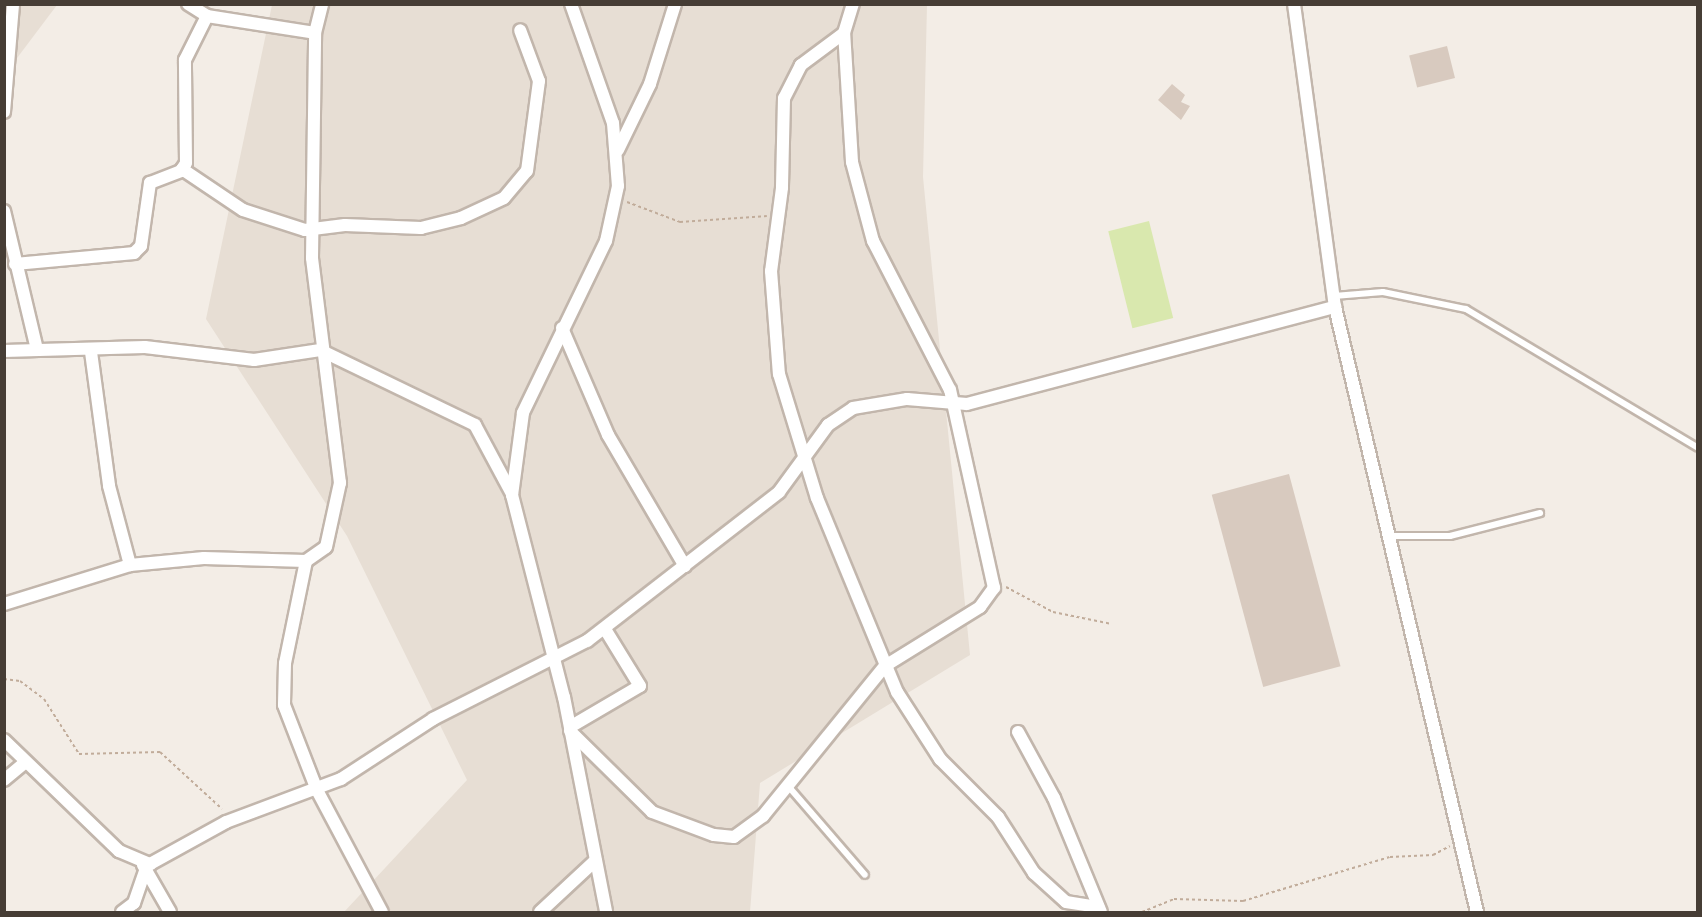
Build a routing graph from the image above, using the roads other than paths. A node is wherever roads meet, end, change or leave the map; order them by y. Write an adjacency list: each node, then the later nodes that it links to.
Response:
1 (13, 4): 12 (street)
2 (188, 4): 8 (street)
3 (321, 4): 10 (street)
4 (571, 4): 14 (street)
5 (675, 4): 14 (street)
6 (853, 4): 11 (street)
7 (1294, 4): 19 (street)
8 (207, 16): 10 (street); 15 (street)
9 (520, 30): 17 (street)
10 (315, 33): 17 (street)
11 (844, 33): 25 (street); 27 (street)
12 (6, 37): 13 (street)
13 (4, 112)
14 (618, 150): 20 (street)
15 (183, 169): 17 (street); 18 (street)
16 (4, 211): 18 (street)
17 (312, 231): 22 (street)
18 (15, 264): 21 (street)
19 (1334, 302): 25 (street); 26 (lane); 30 (street)
20 (562, 328): 28 (street); 33 (street)
21 (37, 350): 23 (street); 24 (street)
22 (320, 350): 24 (street); 28 (street); 31 (street)
23 (4, 351)
24 (92, 352): 32 (street)
25 (954, 405): 27 (street); 37 (street)
26 (1698, 448)
27 (805, 457): 33 (street); 37 (street)
28 (512, 495): 36 (street)
29 (1540, 513): 30 (lane)
30 (1386, 536): 54 (street)
31 (306, 561): 32 (street); 44 (street)
32 (130, 565): 34 (street)
33 (685, 566): 35 (street)
34 (4, 604)
35 (605, 629): 36 (street); 38 (street)
36 (554, 660): 38 (street); 44 (street)
37 (885, 666): 43 (street); 48 (street)
38 (570, 729): 43 (street); 45 (street)
39 (1018, 732): 48 (street)
40 (4, 740): 41 (street)
41 (24, 763): 42 (street); 46 (street)
42 (4, 780)
43 (789, 787): 47 (lane)
44 (317, 790): 46 (street); 51 (street)
45 (596, 860): 52 (street); 53 (street)
46 (144, 868): 49 (street); 50 (street)
47 (865, 875)
48 (1100, 910)
49 (122, 912)
50 (170, 912)
51 (382, 912)
52 (540, 912)
53 (606, 912)
54 (1477, 912)

